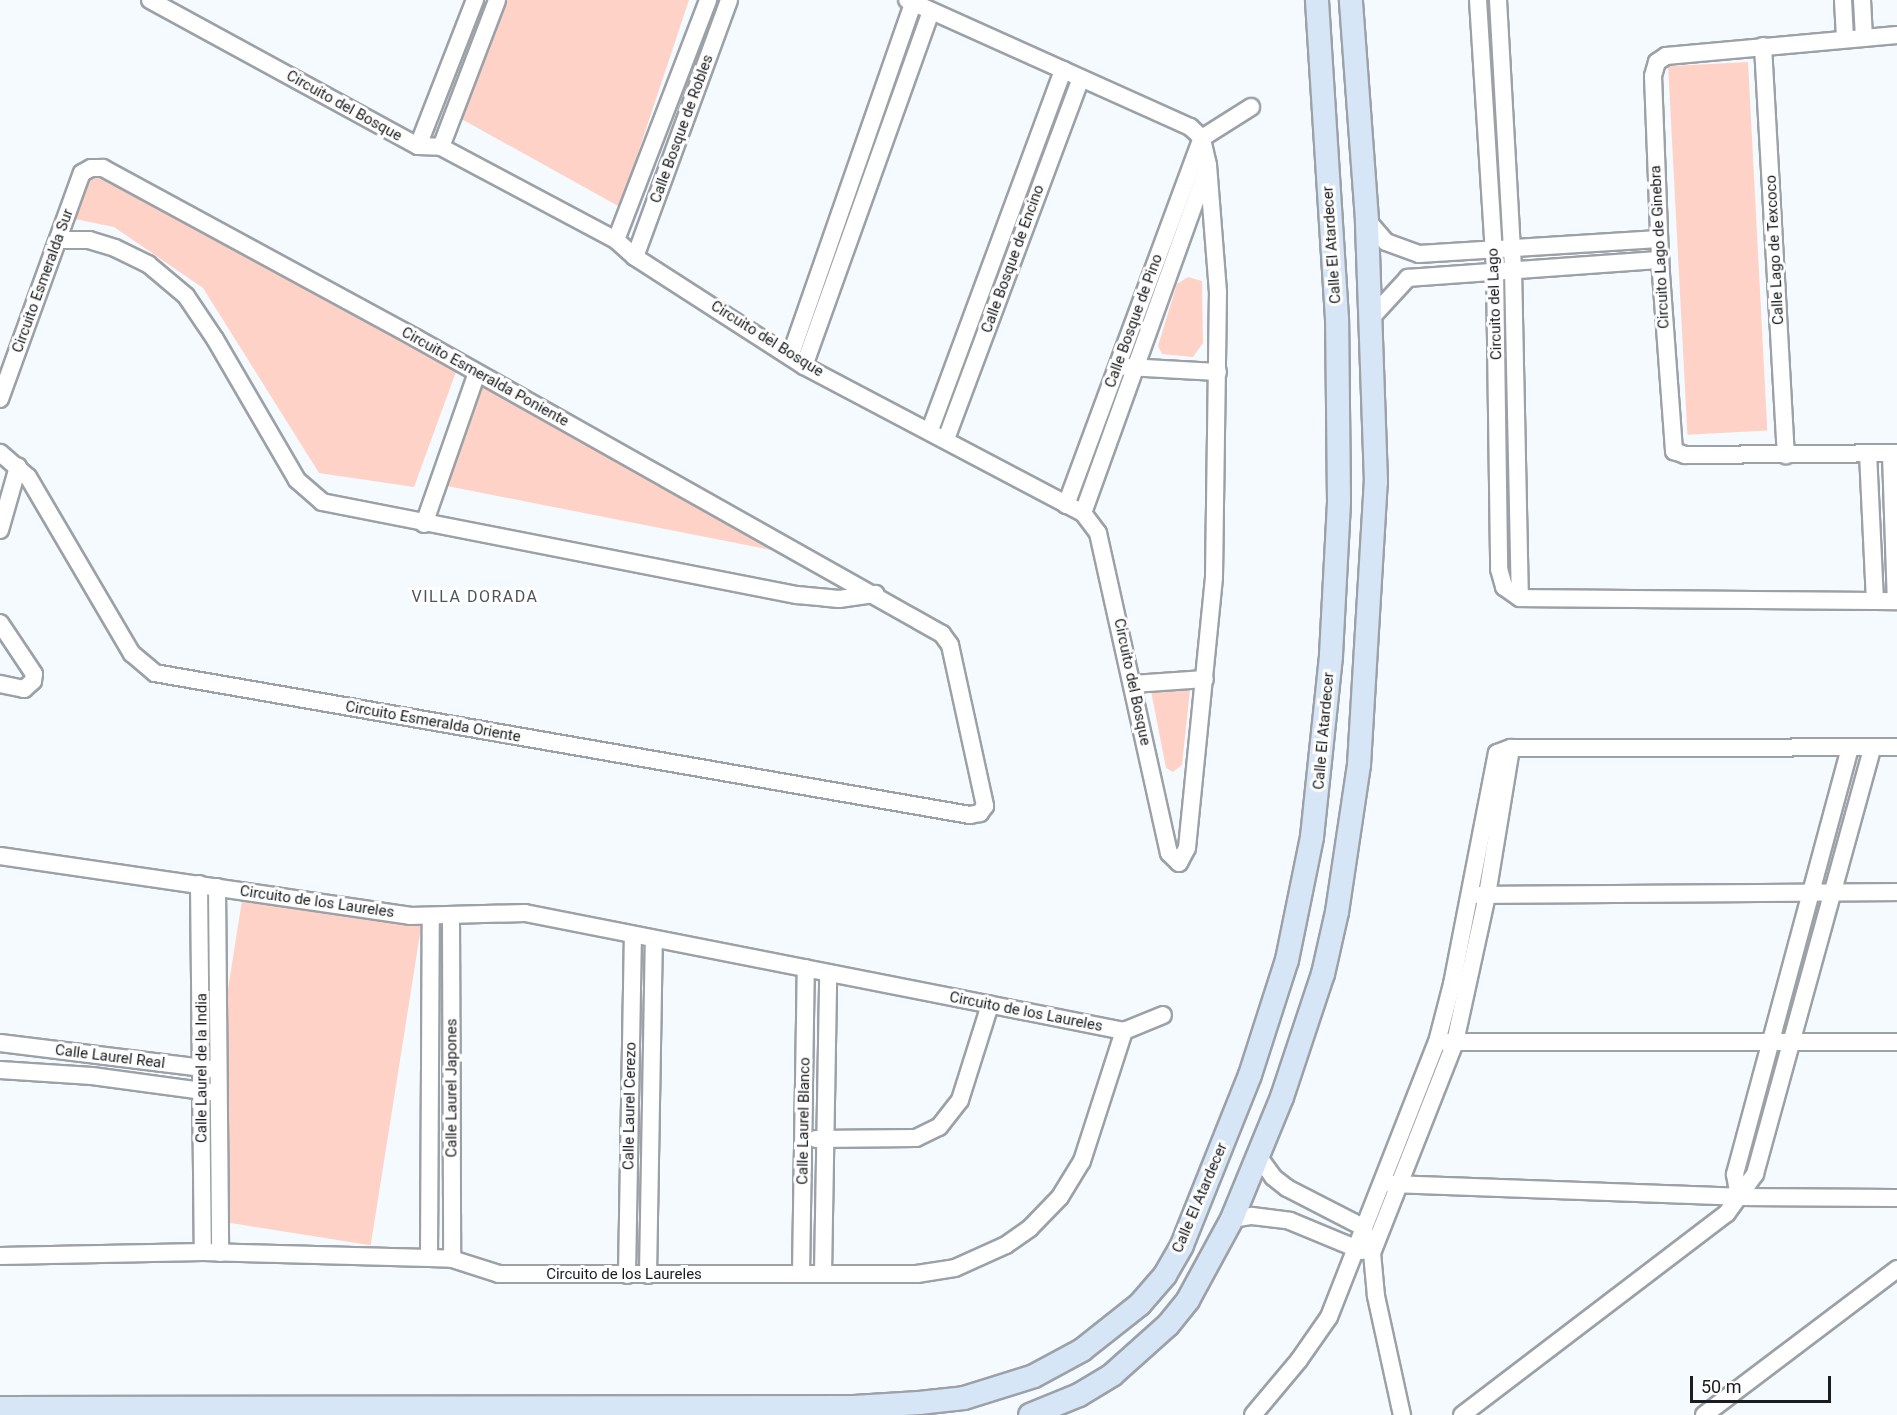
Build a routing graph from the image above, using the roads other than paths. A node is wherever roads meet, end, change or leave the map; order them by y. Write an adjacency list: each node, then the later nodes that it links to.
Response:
1 (150, 0): 24 (street, Circuito del Bosque)
2 (475, 0): 24 (street)
3 (708, 0): 19 (street, Calle Bosque de Robles)
4 (729, 0): 21 (street, Calle Bosque de Robles)
5 (1317, 0): 43 (street, Calle El Atardecer)
6 (1351, 0): 30 (street)
7 (1478, 0): 36 (street, Circuito del Lago)
8 (1498, 0): 35 (street, Circuito del Lago)
9 (1843, 0): 16 (street)
10 (1862, 0): 15 (street)
11 (496, 1): 25 (street)
12 (910, 1): 13 (street); 28 (street)
13 (931, 12): 18 (street); 29 (street)
14 (1897, 34): 15 (street, Circuito Lago de Ginebra)
15 (1864, 37): 16 (street, Circuito Lago de Ginebra)
16 (1845, 38): 17 (street, Circuito Lago de Ginebra)
17 (1763, 46): 31 (street, Circuito Lago de Ginebra); 54 (street, Calle Lago de Texcoco)
18 (1063, 70): 20 (street); 34 (street, Calle Bosque de Encino)
19 (681, 75): 21 (street); 33 (street, Calle Bosque de Robles)
20 (1081, 78): 23 (street); 37 (street, Calle Bosque de Encino)
21 (699, 83): 38 (street, Calle Bosque de Robles)
22 (1251, 107): 23 (street)
23 (1202, 138): 26 (street, Circuito del Bosque); 45 (street, Calle Bosque de Pino)
24 (418, 146): 25 (street, Circuito del Bosque)
25 (441, 147): 33 (street, Circuito del Bosque)
26 (1208, 165): 46 (street, Calle Bosque de Pino); 47 (street, Circuito del Bosque)
27 (91, 168): 32 (street, Circuito Esmeralda Sur); 48 (street, Circuito Esmeralda Poniente)
28 (853, 176): 29 (street); 44 (street)
29 (870, 182): 44 (street)
30 (1367, 220): 36 (street); 42 (street)
31 (1659, 239): 35 (street); 39 (street, Circuito Lago de Ginebra)
32 (58, 240): 49 (street, Circuito Esmeralda Sur); 59 (street)
33 (616, 240): 38 (street, Circuito del Bosque)
34 (998, 246): 37 (street); 50 (street, Calle Bosque de Encino)
35 (1512, 248): 36 (street); 40 (street, Circuito del Lago)
36 (1494, 250): 41 (street, Circuito del Lago)
37 (1016, 253): 51 (street, Calle Bosque de Encino)
38 (635, 257): 44 (street, Circuito del Bosque)
39 (1660, 260): 40 (street); 54 (street, Circuito Lago de Ginebra)
40 (1514, 269): 41 (street); 62 (street, Circuito del Lago)
41 (1495, 270): 42 (street); 62 (street, Circuito del Lago)
42 (1372, 317): 43 (street); 68 (street)
43 (1336, 319): 67 (street, Calle El Atardecer)
44 (798, 360): 50 (street, Circuito del Bosque)
45 (1117, 367): 46 (street); 57 (street, Calle Bosque de Pino)
46 (1135, 368): 47 (street); 58 (street, Calle Bosque de Pino)
47 (1218, 372): 69 (street, Circuito del Bosque)
48 (477, 373): 59 (street); 61 (street, Circuito Esmeralda Poniente)
49 (0, 399)
50 (930, 430): 51 (street, Circuito del Bosque)
51 (946, 439): 57 (street, Circuito del Bosque)
52 (0, 453): 56 (street, Circuito Esmeralda Oriente)
53 (1868, 453): 54 (street, Circuito Lago de Ginebra); 55 (street, Circuito Lago de Ginebra); 63 (street)
54 (1786, 454)
55 (1894, 454): 64 (street)
56 (18, 467): 60 (street); 66 (street, Circuito Esmeralda Oriente)
57 (1066, 505): 58 (street, Circuito del Bosque)
58 (1083, 513): 71 (street, Circuito del Bosque)
59 (424, 524): 61 (street)
60 (0, 530)
61 (876, 594): 66 (street, Circuito Esmeralda Poniente)
62 (1520, 598): 63 (street)
63 (1875, 600): 64 (street)
64 (1897, 601)
65 (0, 623): 70 (street)
66 (947, 639)
67 (1330, 655): 68 (street); 113 (street, Calle El Atardecer)
68 (1368, 660): 108 (street)
69 (1205, 679): 71 (street); 71 (street, Circuito del Bosque)
70 (0, 684)
71 (1133, 684)
72 (1897, 747): 74 (street)
73 (1850, 748): 74 (street); 80 (street); 81 (street)
74 (1872, 748): 78 (street)
75 (0, 855): 76 (street, Circuito de los Laureles)
76 (199, 884): 77 (street, Circuito de los Laureles); 97 (street, Calle Laurel de la India)
77 (217, 887): 83 (street, Circuito de los Laureles); 99 (street, Calle Laurel de la India)
78 (1832, 892): 79 (street); 80 (street); 94 (street)
79 (1897, 892)
80 (1810, 893): 81 (street); 93 (street)
81 (1478, 895): 91 (street); 92 (street)
82 (451, 917): 83 (street, Circuito de los Laureles); 84 (street, Circuito de los Laureles); 101 (street, Calle Laurel Japones)
83 (431, 918): 100 (street, Calle Laurel Japones)
84 (633, 936): 85 (street, Circuito de los Laureles); 105 (street, Calle Laurel Cerezo)
85 (654, 940): 86 (street, Circuito de los Laureles); 104 (street, Calle Laurel Cerezo)
86 (806, 968): 87 (street, Circuito de los Laureles); 106 (street, Calle Laurel Blanco)
87 (828, 972): 88 (street, Circuito de los Laureles); 107 (street, Calle Laurel Blanco)
88 (990, 1005): 90 (street, Circuito de los Laureles); 107 (street)
89 (1163, 1015): 90 (street)
90 (1124, 1031): 124 (street, Circuito de los Laureles)
91 (1437, 1042): 92 (street); 109 (street)
92 (1455, 1042): 93 (street); 110 (street)
93 (1770, 1042): 94 (street); 111 (street)
94 (1790, 1042): 95 (street); 111 (street)
95 (1897, 1042)
96 (0, 1043): 97 (street, Calle Laurel Real)
97 (202, 1067): 99 (street, Calle Laurel Real); 102 (street, Calle Laurel de la India)
98 (0, 1070): 102 (street, Calle Laurel Real)
99 (220, 1070): 103 (street, Calle Laurel de la India)
100 (430, 1086): 101 (street); 120 (street, Calle Laurel Japones)
101 (452, 1087): 121 (street, Calle Laurel Japones)
102 (202, 1091): 103 (street, Calle Laurel Real); 117 (street, Calle Laurel de la India)
103 (219, 1093): 117 (street, Calle Laurel de la India)
104 (651, 1104): 105 (street); 126 (street, Calle Laurel Cerezo)
105 (630, 1105): 125 (street, Calle Laurel Cerezo)
106 (803, 1139): 107 (street); 123 (street, Calle Laurel Blanco)
107 (825, 1139): 124 (street, Calle Laurel Blanco)
108 (1258, 1156): 114 (street); 115 (street)
109 (1381, 1184): 110 (street); 115 (street)
110 (1401, 1184): 111 (street); 118 (street)
111 (1739, 1197): 112 (street); 135 (street)
112 (1897, 1198)
113 (1201, 1204): 114 (street); 131 (street, Calle El Atardecer)
114 (1232, 1219): 116 (street); 132 (street)
115 (1363, 1227): 116 (street); 118 (street)
116 (1354, 1249): 118 (street); 133 (street)
117 (212, 1253): 119 (street, Circuito de los Laureles); 120 (street, Circuito de los Laureles)
118 (1372, 1253): 134 (street)
119 (0, 1256)
120 (429, 1258): 121 (street, Circuito de los Laureles)
121 (452, 1259): 125 (street, Circuito de los Laureles)
122 (1897, 1269): 136 (street)
123 (801, 1274): 124 (street, Circuito de los Laureles); 126 (street, Circuito de los Laureles)
124 (823, 1274)
125 (627, 1275): 126 (street, Circuito de los Laureles)
126 (648, 1275)
127 (0, 1408): 128 (street, Calle El Atardecer)
128 (142, 1411): 129 (street, Calle El Atardecer)
129 (168, 1411): 130 (street, Calle El Atardecer)
130 (562, 1411): 131 (street, Calle El Atardecer)
131 (621, 1411)
132 (1030, 1415)
133 (1253, 1415)
134 (1402, 1415)
135 (1462, 1415)
136 (1704, 1415)

